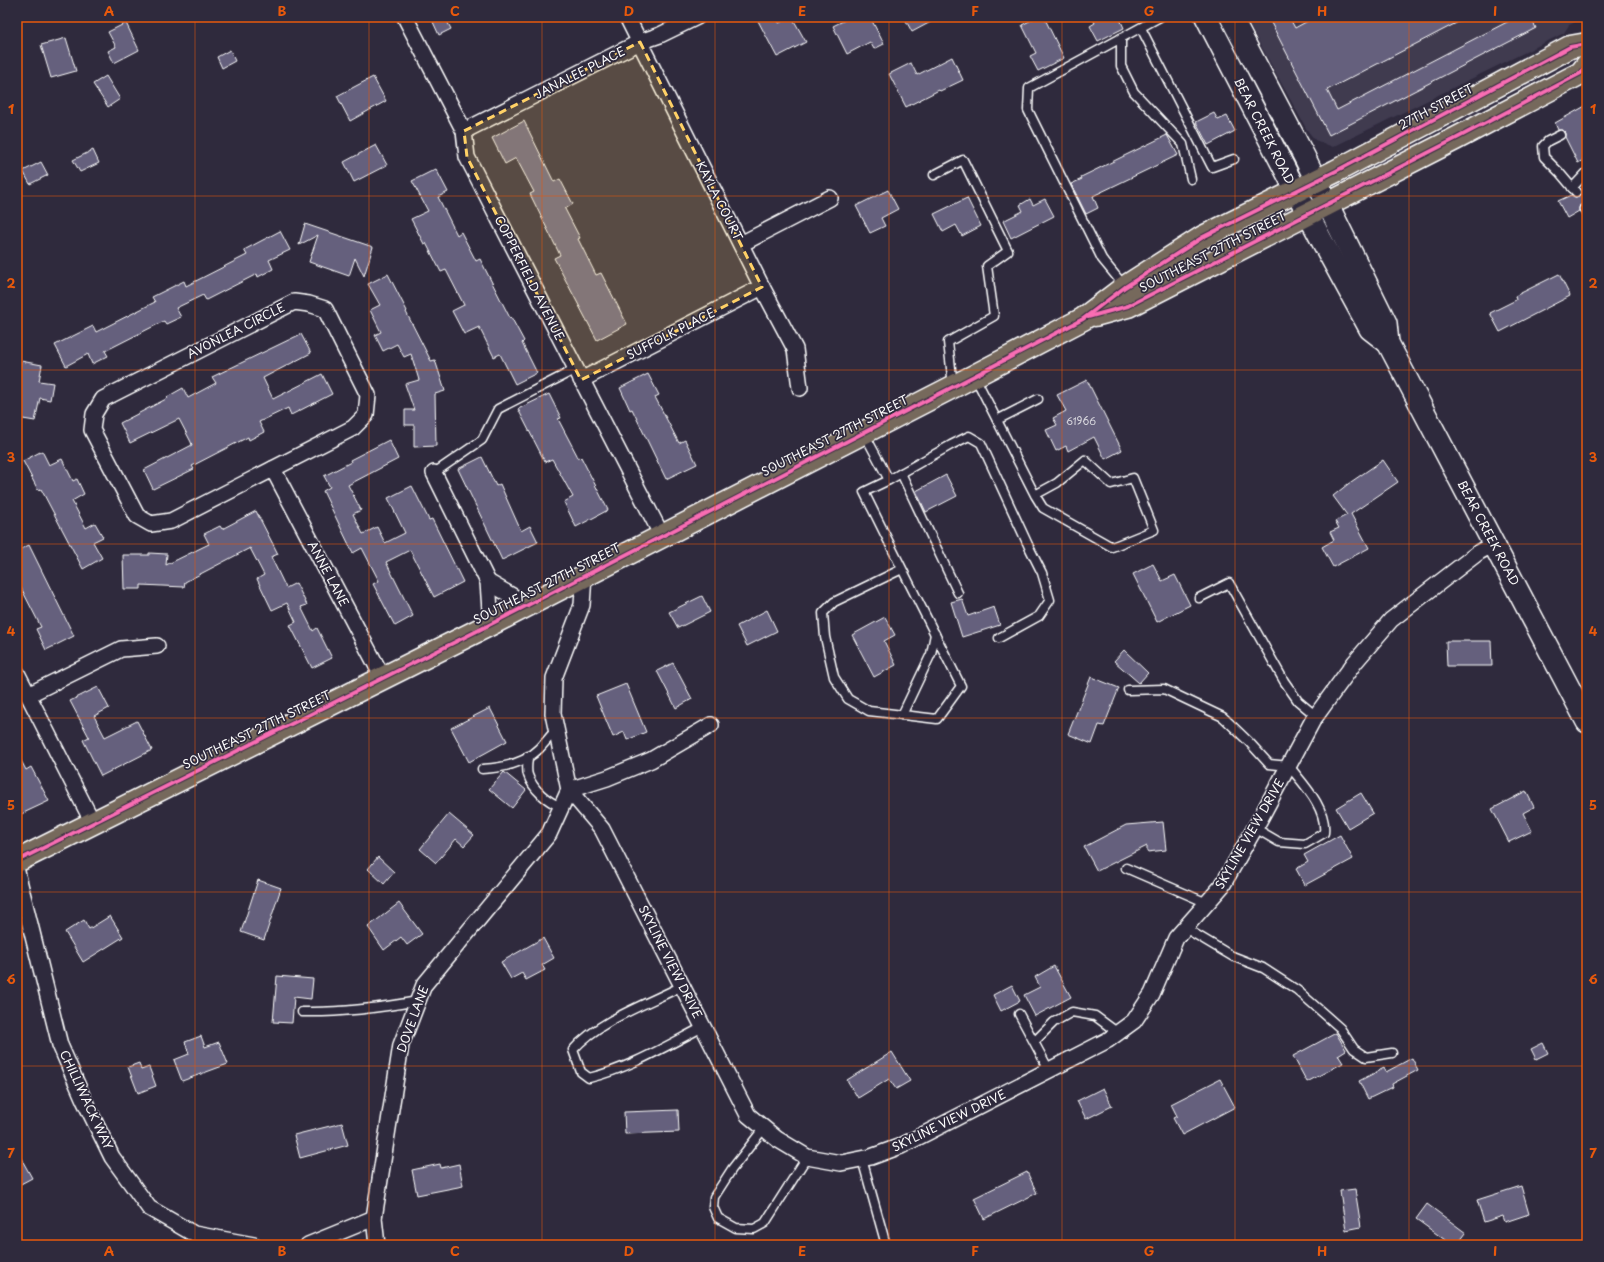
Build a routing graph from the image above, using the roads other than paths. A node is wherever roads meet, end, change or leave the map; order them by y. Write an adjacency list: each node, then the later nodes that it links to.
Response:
1 (405, 17): 12 (street, COPPERFIELD AVENUE)
2 (627, 17): 9 (street, KAYLA COURT)
3 (697, 17): 9 (street, JANALEE PLACE)
4 (1160, 17): 7 (lane)
5 (1206, 17): 19 (street, BEAR CREEK ROAD)
6 (1231, 17): 18 (street, BEAR CREEK ROAD)
7 (1141, 28): 8 (lane); 14 (lane)
8 (1121, 38): 17 (lane); 25 (lane)
9 (640, 42): 12 (street, JANALEE PLACE); 23 (street, KAYLA COURT)
10 (1587, 44): 18 (main road, 27TH STREET)
11 (1587, 65): 21 (main road)
12 (464, 131): 28 (street, COPPERFIELD AVENUE)
13 (1560, 134): 16 (lane)
14 (1234, 159)
15 (934, 175): 30 (lane)
16 (1586, 175)
17 (1191, 179)
18 (1316, 180): 19 (main road, 27TH STREET); 21 (street, BEAR CREEK ROAD)
19 (1295, 190): 22 (street, BEAR CREEK ROAD); 25 (main road, SOUTHEAST 27TH STREET)
20 (830, 198): 23 (street)
21 (1328, 205): 22 (main road, SOUTHEAST 27TH STREET); 27 (street, BEAR CREEK ROAD)
22 (1308, 215): 26 (main road, SOUTHEAST 27TH STREET); 27 (street, BEAR CREEK ROAD)
23 (741, 244): 24 (street, KAYLA COURT)
24 (762, 287): 28 (street, SUFFOLK PLACE); 31 (street, KAYLA COURT)
25 (1125, 287): 26 (main road, SOUTHEAST 27TH STREET)
26 (1082, 319): 29 (main road, SOUTHEAST 27TH STREET)
27 (1388, 343): 41 (street, BEAR CREEK ROAD)
28 (578, 374): 36 (lane, SUFFOLK PLACE); 40 (street, COPPERFIELD AVENUE)
29 (974, 376): 30 (main road, SOUTHEAST 27TH STREET); 33 (lane)
30 (953, 387): 34 (main road, SOUTHEAST 27TH STREET)
31 (800, 388)
32 (1038, 399): 33 (lane)
33 (997, 420): 39 (lane)
34 (863, 432): 38 (lane); 40 (main road, SOUTHEAST 27TH STREET)
35 (273, 469): 35 (street, AVONLEA CIRCLE); 53 (street, ANNE LANE)
36 (434, 473): 44 (street)
37 (901, 473): 38 (lane); 45 (lane); 50 (lane)
38 (889, 480): 42 (lane)
39 (1036, 495): 39 (lane)
40 (662, 536): 43 (main road, SOUTHEAST 27TH STREET)
41 (1494, 544): 57 (street, SKYLINE VIEW DRIVE); 58 (street, BEAR CREEK ROAD)
42 (902, 569): 49 (lane); 56 (lane)
43 (584, 576): 47 (main road, SOUTHEAST 27TH STREET); 60 (street, SKYLINE VIEW DRIVE)
44 (488, 582): 47 (street); 48 (street)
45 (958, 593)
46 (1199, 598): 57 (lane)
47 (528, 605): 48 (main road, SOUTHEAST 27TH STREET)
48 (491, 624): 53 (main road, SOUTHEAST 27TH STREET)
49 (935, 634): 56 (lane); 56 (lane)
50 (1000, 638)
51 (158, 646): 55 (street)
52 (17, 673): 55 (street)
53 (383, 678): 66 (main road, SOUTHEAST 27TH STREET)
54 (1128, 690): 62 (lane)
55 (28, 695): 66 (street)
56 (902, 715)
57 (1316, 716): 62 (street, SKYLINE VIEW DRIVE)
58 (1587, 722)
59 (711, 725): 64 (street)
60 (556, 730): 61 (lane); 64 (street, SKYLINE VIEW DRIVE)
61 (528, 756): 63 (lane); 65 (lane)
62 (1289, 766): 67 (street, SKYLINE VIEW DRIVE); 67 (lane)
63 (482, 769)
64 (569, 790): 65 (street, DOVE LANE); 73 (street, SKYLINE VIEW DRIVE)
65 (561, 807): 74 (street, DOVE LANE)
66 (93, 823): 68 (main road, SOUTHEAST 27TH STREET)
67 (1255, 828): 71 (street, SKYLINE VIEW DRIVE)
68 (17, 861)
69 (1126, 868): 71 (lane)
70 (17, 872): 86 (street, CHILLIWACK WAY)
71 (1207, 903): 72 (street, SKYLINE VIEW DRIVE)
72 (1185, 928): 78 (street, SKYLINE VIEW DRIVE); 80 (lane)
73 (682, 986): 77 (street, SKYLINE VIEW DRIVE); 77 (lane)
74 (418, 1001): 75 (lane); 85 (street, DOVE LANE)
75 (302, 1012)
76 (1020, 1014): 79 (lane)
77 (703, 1027): 82 (street, SKYLINE VIEW DRIVE)
78 (1118, 1033): 79 (lane); 81 (street, SKYLINE VIEW DRIVE)
79 (1035, 1041): 81 (lane)
80 (1392, 1053)
81 (1049, 1070): 84 (street, SKYLINE VIEW DRIVE)
82 (764, 1128): 83 (street, SKYLINE VIEW DRIVE); 83 (lane)
83 (808, 1157): 84 (street, SKYLINE VIEW DRIVE)
84 (862, 1159): 89 (lane)
85 (374, 1218): 87 (street); 88 (street, DOVE LANE)
86 (254, 1245)
87 (308, 1245)
88 (377, 1245)
89 (886, 1245)

